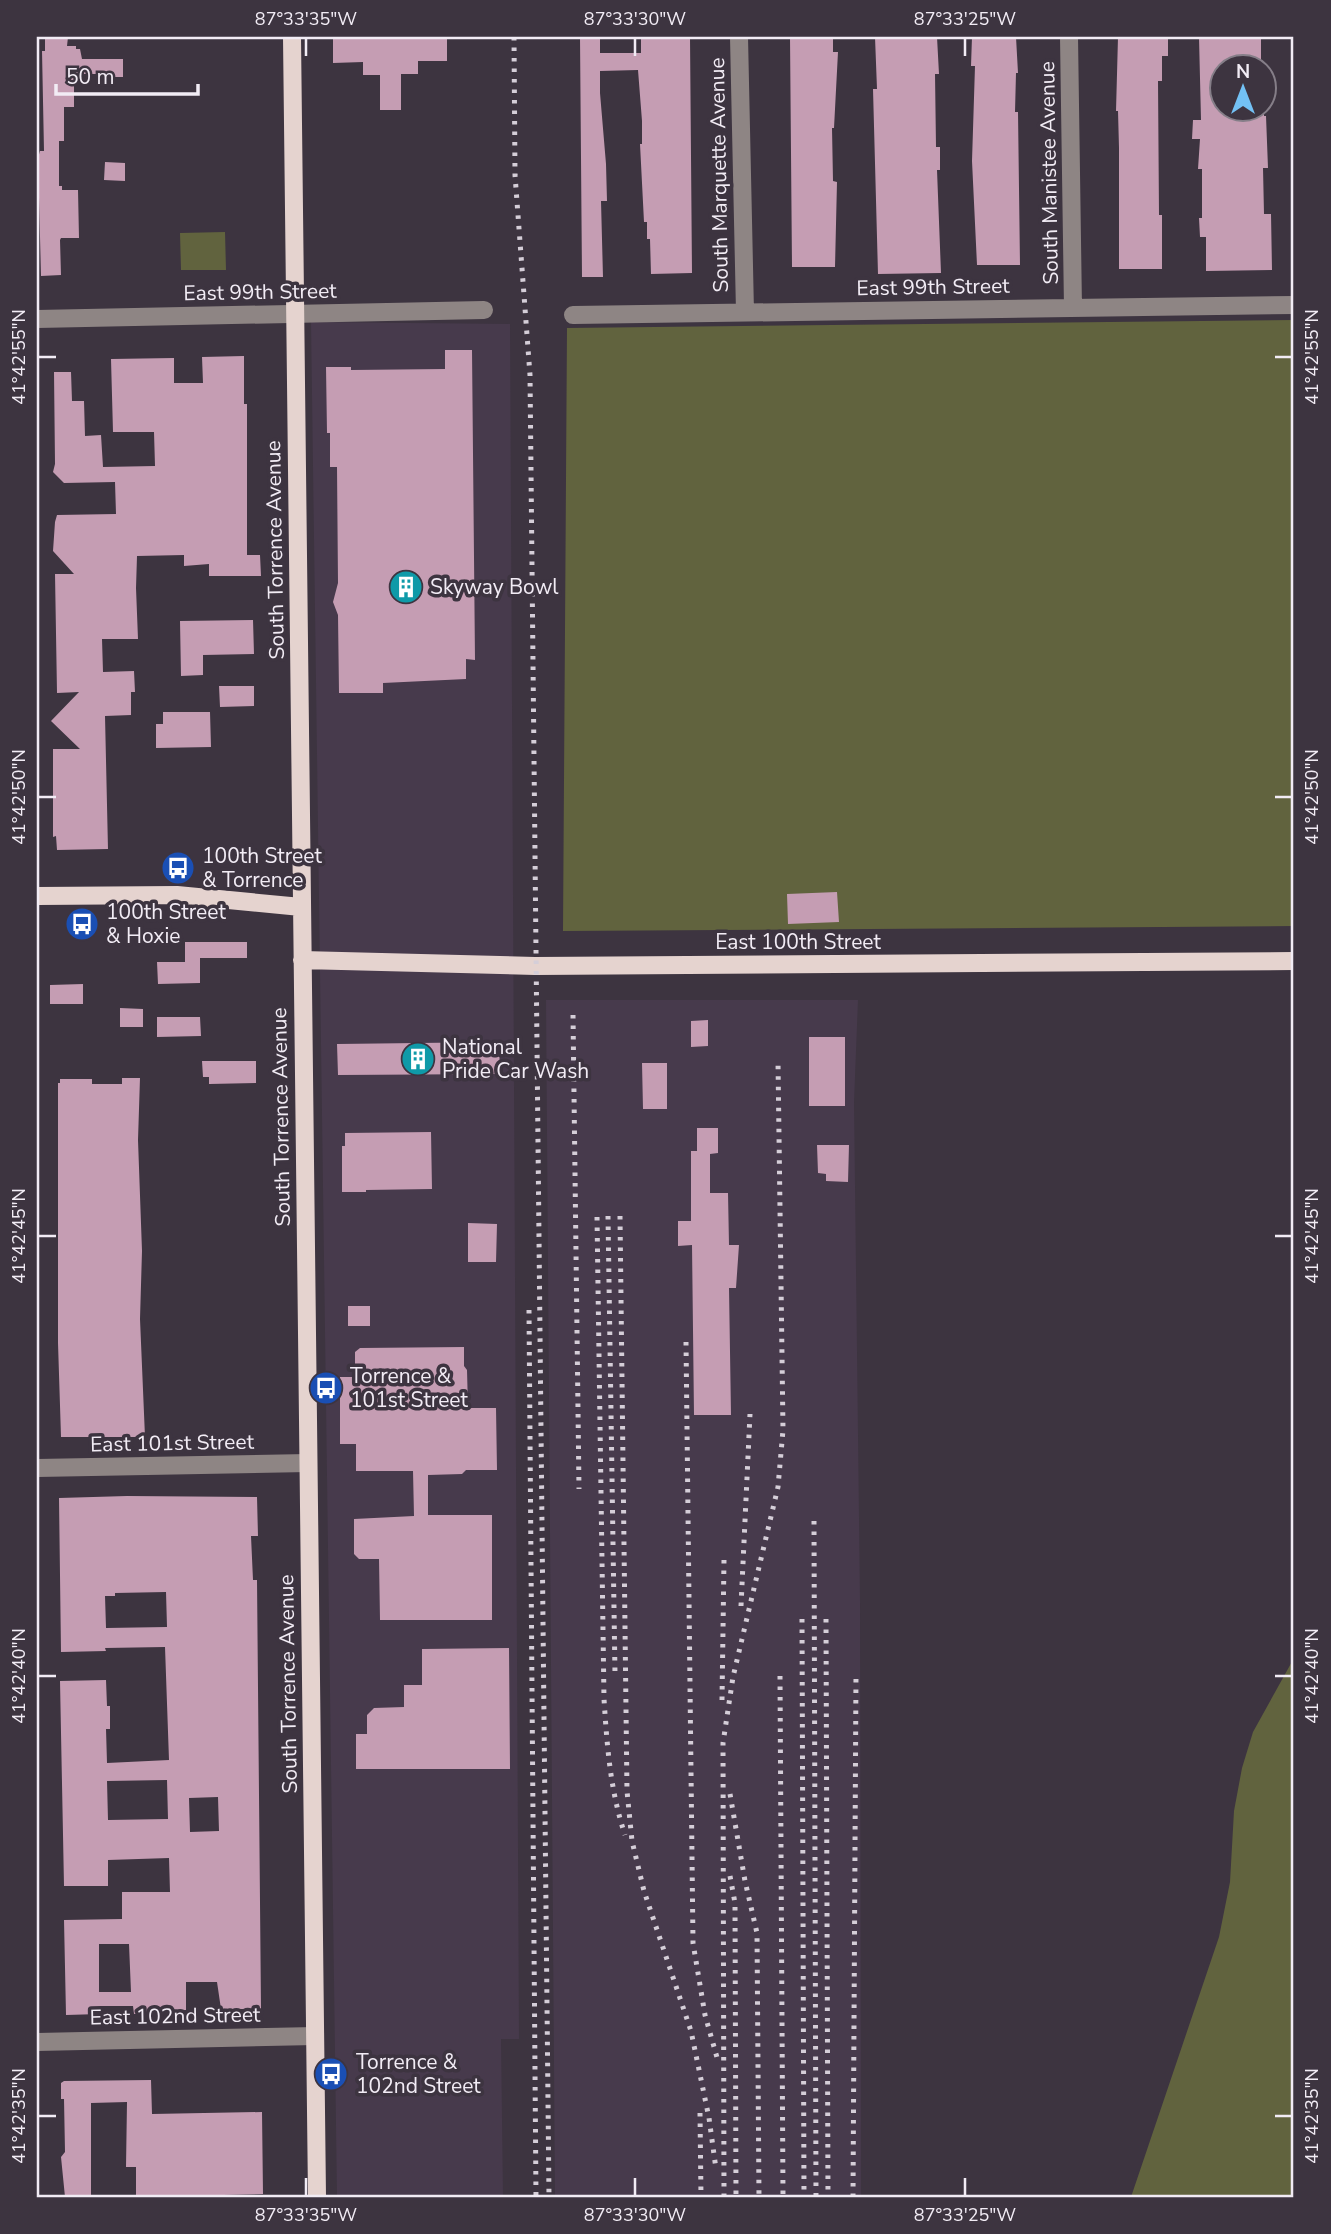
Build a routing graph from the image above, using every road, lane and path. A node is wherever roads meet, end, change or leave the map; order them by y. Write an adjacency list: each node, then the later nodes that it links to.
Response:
1 (292, 37): 8 (main road, South Torrence Avenue)
2 (739, 37): 7 (street, South Marquette Avenue)
3 (1069, 37): 5 (street, South Manistee Avenue)
4 (1294, 305): 5 (street, East 99th Street)
5 (1073, 308): 7 (street, East 99th Street)
6 (484, 310): 8 (street, East 99th Street)
7 (745, 312): 9 (street, East 99th Street)
8 (296, 314): 10 (street, East 99th Street); 12 (main road, South Torrence Avenue)
9 (573, 315)
10 (37, 319)
11 (37, 896): 12 (main road)
12 (302, 906): 13 (main road, South Torrence Avenue)
13 (302, 960): 14 (main road, East 100th Street); 15 (main road, South Torrence Avenue)
14 (1294, 961)
15 (308, 1463): 16 (street, East 101st Street); 17 (main road, South Torrence Avenue)
16 (37, 1468)
17 (315, 2036): 18 (street, East 102nd Street); 19 (main road, South Torrence Avenue)
18 (37, 2042)
19 (317, 2197)

